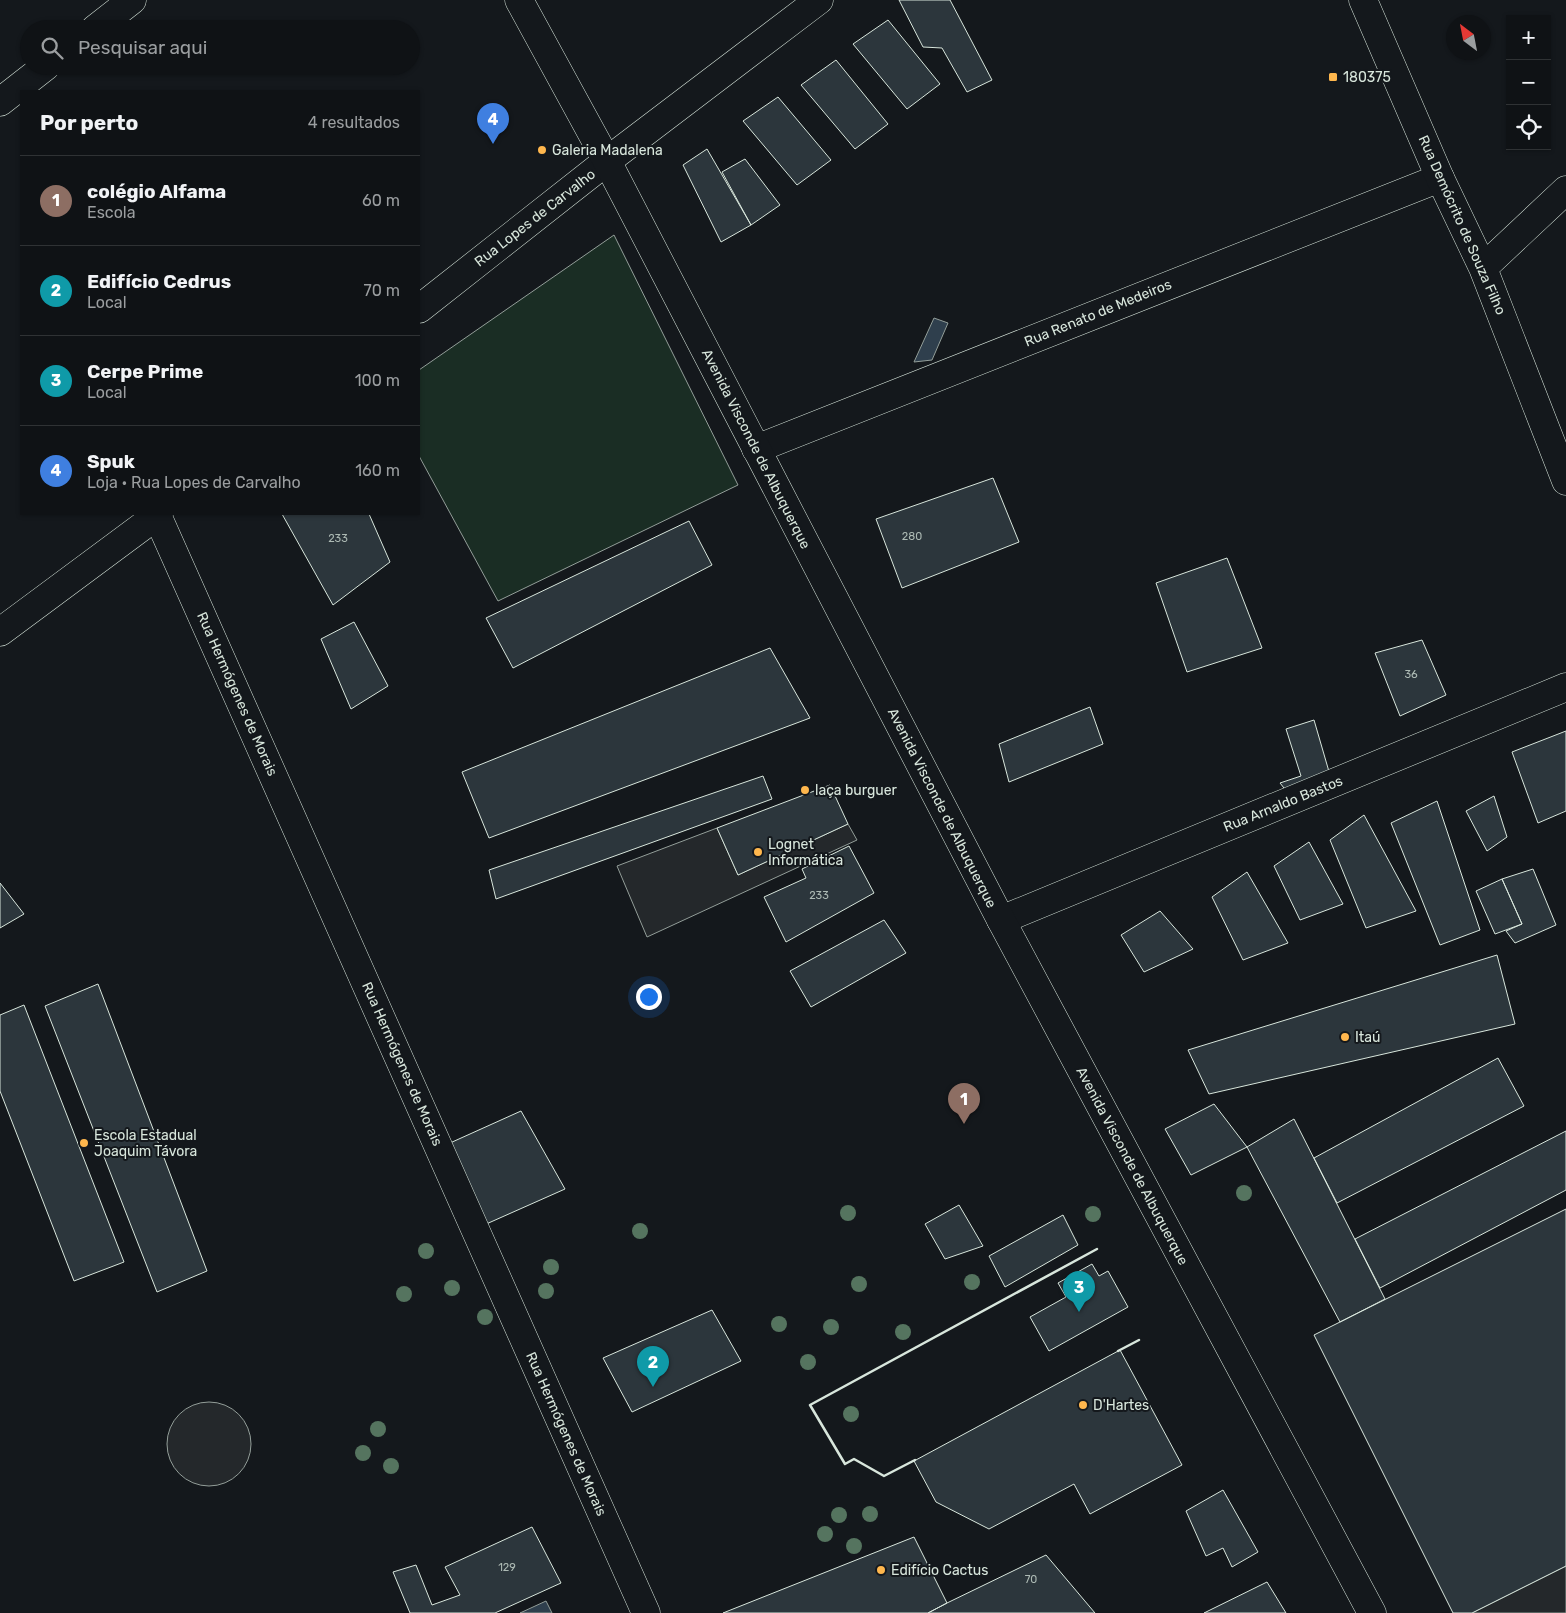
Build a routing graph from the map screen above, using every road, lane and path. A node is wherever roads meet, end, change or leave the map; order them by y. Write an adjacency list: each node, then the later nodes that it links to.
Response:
1 (132, 0): 5 (street)
2 (519, 0): 8 (street, Avenida Visconde de Albuquerque)
3 (819, 0): 8 (street, Rua Lopes de Carvalho)
4 (1363, 0): 9 (street, Rua Demócrito de Souza Filho)
5 (106, 20)
6 (34, 75): 7 (street)
7 (0, 102)
8 (608, 161): 12 (street, Rua Lopes de Carvalho); 13 (street, Avenida Visconde de Albuquerque)
9 (1440, 178): 11 (street, Rua Demócrito de Souza Filho); 13 (street, Rua Renato de Medeiros)
10 (1566, 190): 11 (street)
11 (1484, 268): 14 (street, Rua Demócrito de Souza Filho)
12 (420, 308)
13 (756, 449): 19 (street, Avenida Visconde de Albuquerque)
14 (1566, 481)
15 (157, 515): 17 (street)
16 (158, 515): 20 (street, Rua Hermógenes de Morais)
17 (0, 632)
18 (1566, 687): 19 (street, Rua Arnaldo Bastos)
19 (1001, 920): 21 (street, Avenida Visconde de Albuquerque)
20 (646, 1613)
21 (1372, 1613)

